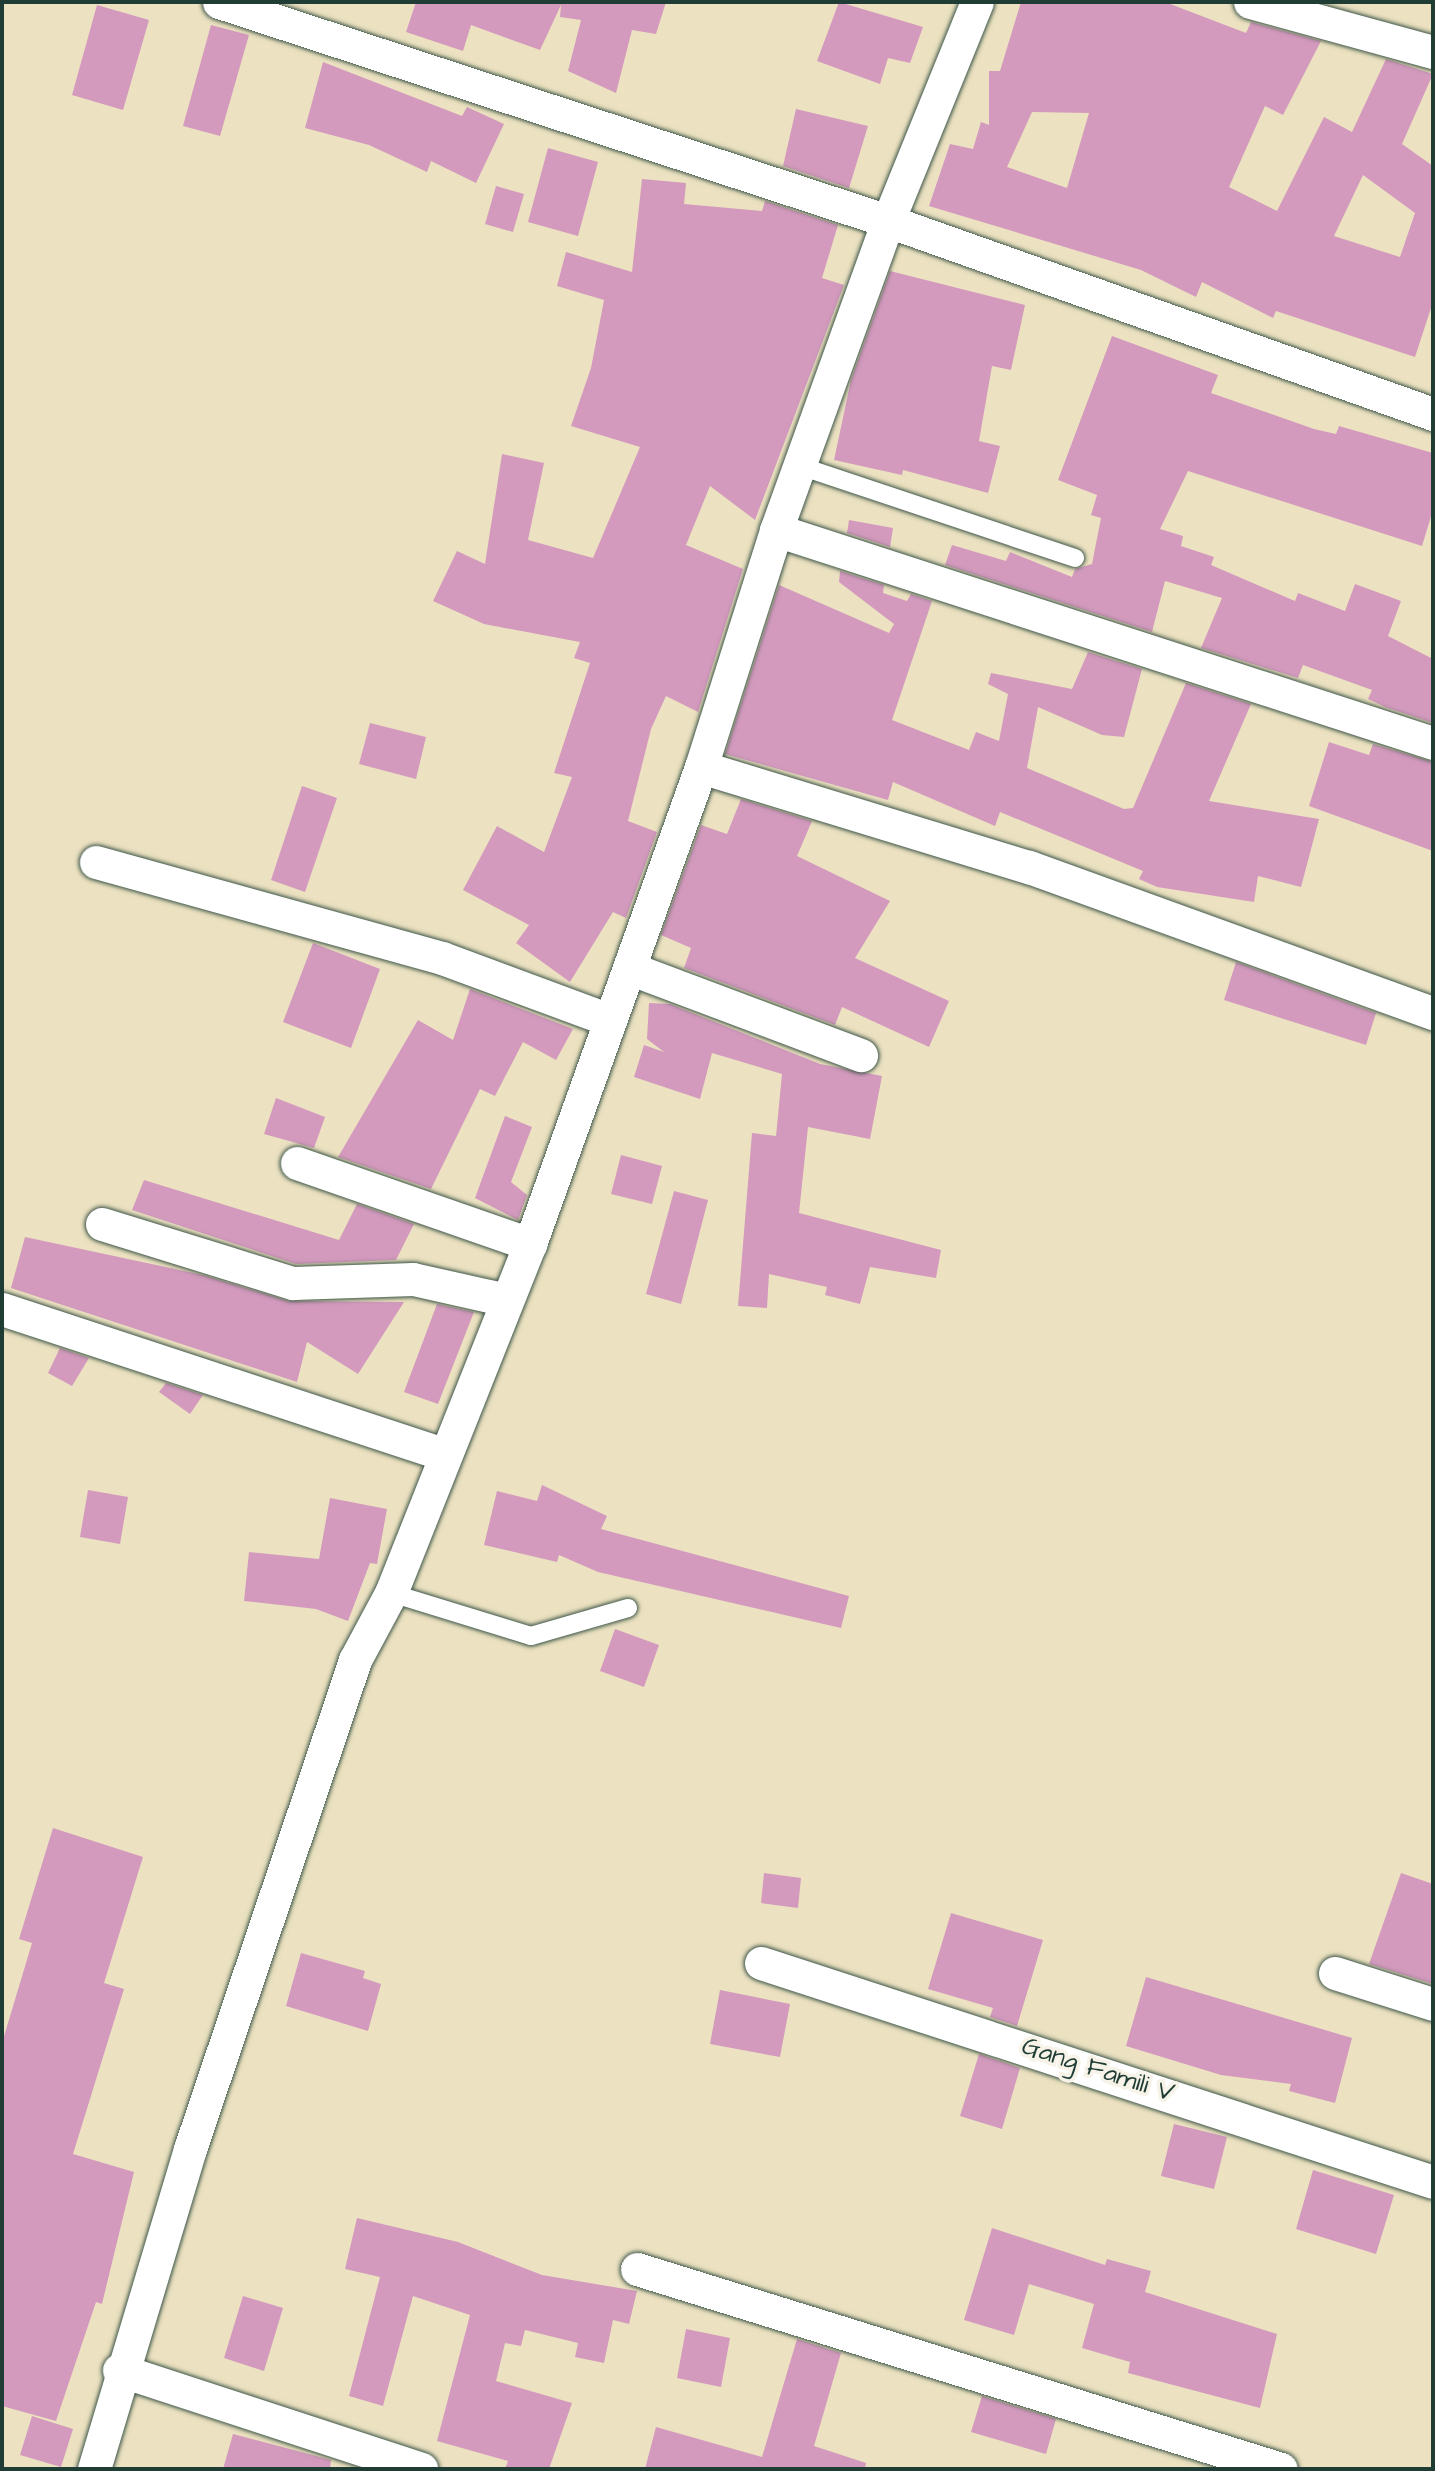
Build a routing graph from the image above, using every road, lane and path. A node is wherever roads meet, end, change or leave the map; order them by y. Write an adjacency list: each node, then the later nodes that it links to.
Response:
1 (219, 2): 5 (street)
2 (977, 2): 5 (street)
3 (1250, 2): 4 (street)
4 (1433, 52)
5 (888, 221): 6 (street); 7 (street)
6 (1433, 414)
7 (800, 466): 8 (street); 9 (lane)
8 (776, 530): 10 (street); 11 (street)
9 (1075, 558)
10 (1433, 743)
11 (701, 767): 13 (street); 14 (street)
12 (96, 862): 15 (street)
13 (629, 968): 15 (street); 16 (street)
14 (1433, 1013)
15 (610, 1020): 19 (street)
16 (861, 1055)
17 (297, 1163): 19 (street)
18 (102, 1224): 20 (street)
19 (530, 1244): 20 (street)
20 (507, 1300): 22 (street)
21 (2, 1309): 22 (street)
22 (443, 1454): 23 (street)
23 (391, 1593): 24 (lane); 30 (street)
24 (628, 1608)
25 (761, 1964): 28 (street, Gang Famili V)
26 (1335, 1973): 27 (street)
27 (1433, 2004)
28 (1433, 2182)
29 (637, 2269): 33 (street)
30 (119, 2370): 31 (street); 32 (street)
31 (94, 2469)
32 (421, 2469)
33 (1281, 2469)

